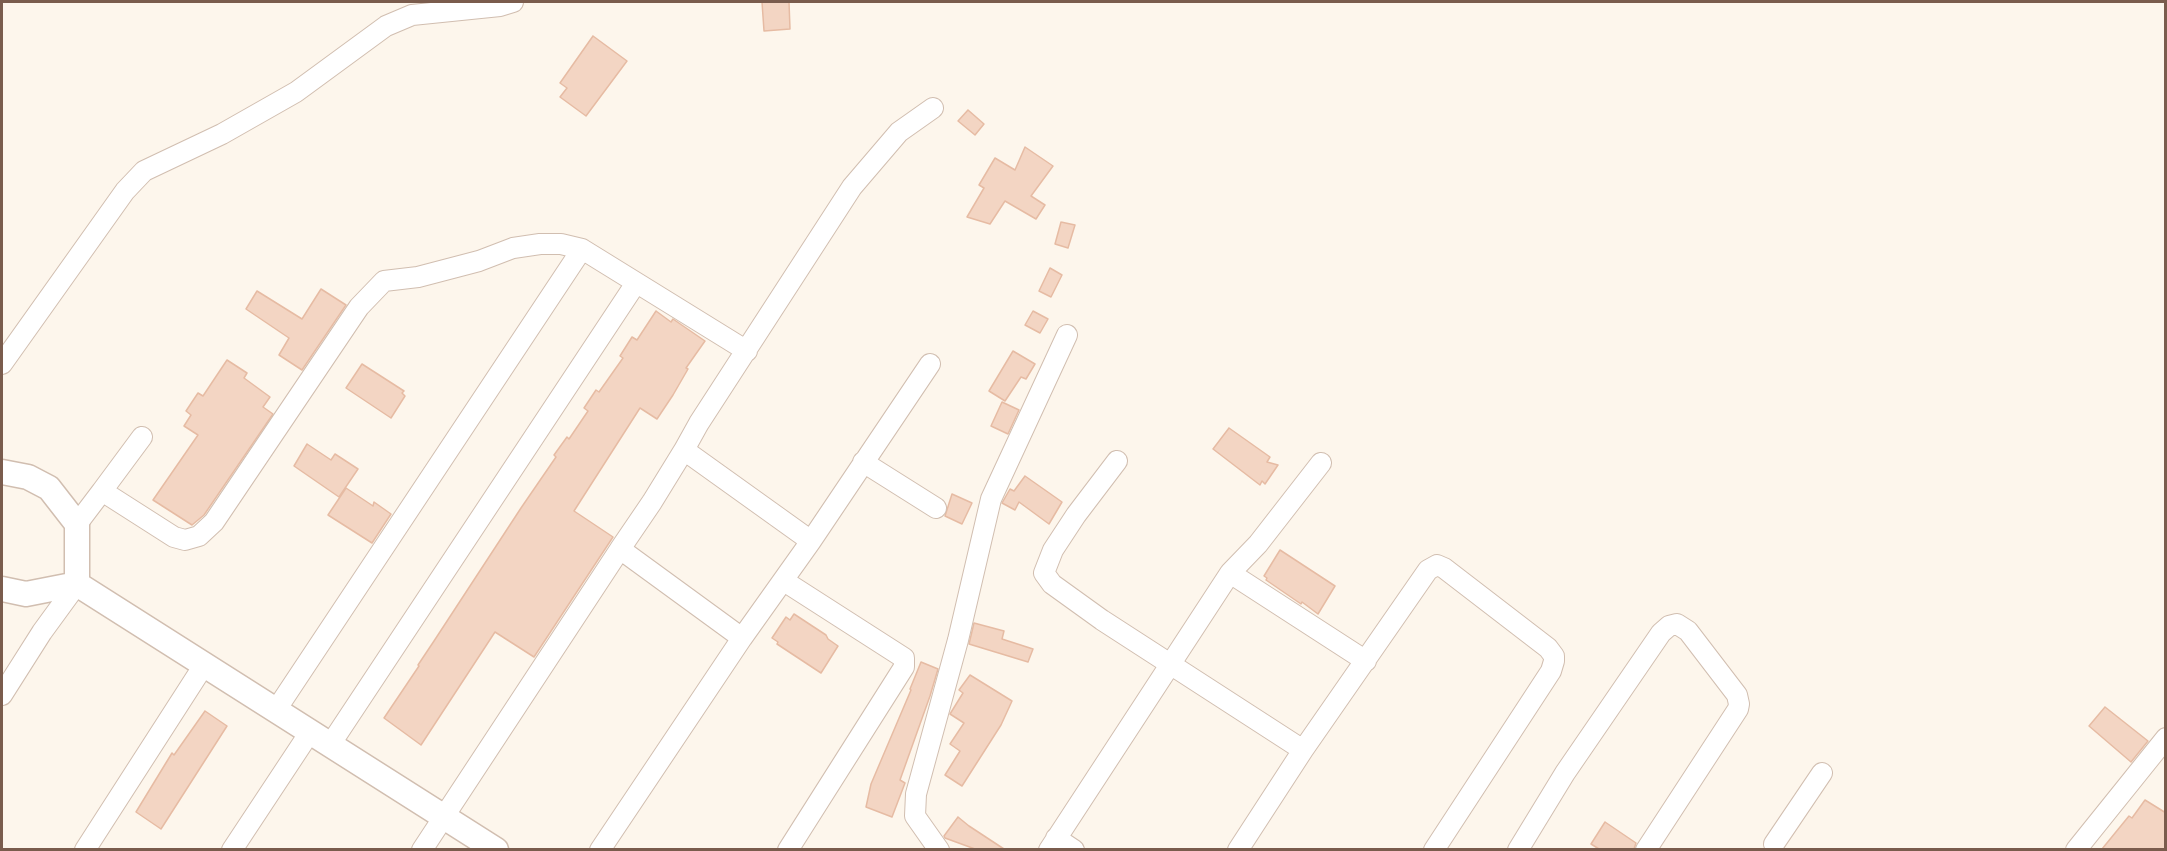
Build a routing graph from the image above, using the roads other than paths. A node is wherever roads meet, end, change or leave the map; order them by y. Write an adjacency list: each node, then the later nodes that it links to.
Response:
1 (513, 2): 7 (street)
2 (933, 108): 6 (street)
3 (582, 249): 4 (street); 15 (street); 29 (street)
4 (636, 283): 6 (street); 32 (street)
5 (1067, 335): 44 (street)
6 (747, 351): 10 (street)
7 (2, 364)
8 (930, 364): 12 (street)
9 (142, 437): 15 (street)
10 (684, 450): 18 (street); 19 (street)
11 (1117, 461): 27 (street)
12 (863, 462): 16 (street); 18 (street)
13 (1320, 463): 20 (street)
14 (2, 472): 17 (street)
15 (102, 491): 17 (street)
16 (936, 508)
17 (77, 525): 22 (street)
18 (811, 541): 21 (street)
19 (620, 549): 24 (street); 35 (street)
20 (1230, 573): 25 (street); 27 (street)
21 (784, 581): 24 (street); 43 (street)
22 (77, 584): 23 (street); 26 (street); 28 (street)
23 (2, 589)
24 (742, 638): 42 (street)
25 (1366, 661): 33 (street); 47 (street)
26 (204, 665): 29 (street); 38 (street)
27 (1171, 665): 33 (street); 36 (street)
28 (2, 695)
29 (276, 710): 30 (street)
30 (310, 732): 32 (street); 39 (street)
31 (2166, 738): 50 (street)
32 (330, 745): 35 (street)
33 (1303, 750): 46 (street)
34 (1822, 773): 37 (street)
35 (445, 816): 40 (street); 41 (street)
36 (1052, 844): 45 (street)
37 (1775, 848)
38 (85, 849)
39 (232, 849)
40 (423, 849)
41 (496, 849)
42 (600, 849)
43 (788, 849)
44 (939, 849)
45 (1074, 849)
46 (1238, 849)
47 (1434, 849)
48 (1518, 849): 49 (street)
49 (1646, 849)
50 (2076, 849)

